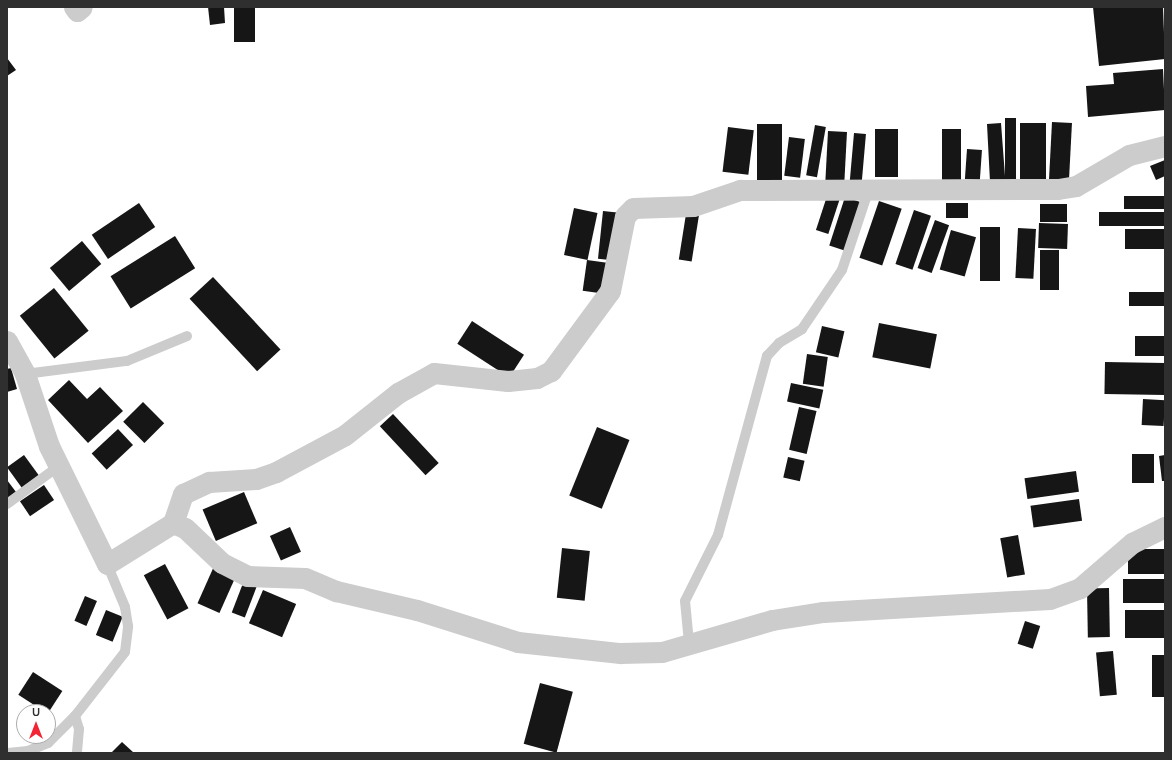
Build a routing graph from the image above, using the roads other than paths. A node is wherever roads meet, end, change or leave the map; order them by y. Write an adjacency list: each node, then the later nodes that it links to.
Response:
1 (74, 7): 2 (street)
2 (82, 7)
3 (1165, 146): 4 (street)
4 (868, 192): 10 (street); 13 (lane)
5 (187, 336): 7 (lane)
6 (7, 341): 7 (street)
7 (25, 374): 8 (street)
8 (59, 466): 9 (lane); 12 (street)
9 (7, 504)
10 (173, 523): 12 (street); 13 (street)
11 (1165, 527): 13 (street)
12 (107, 564): 14 (lane)
13 (689, 643)
14 (75, 716): 15 (lane); 16 (lane)
15 (8, 753)
16 (77, 753)

